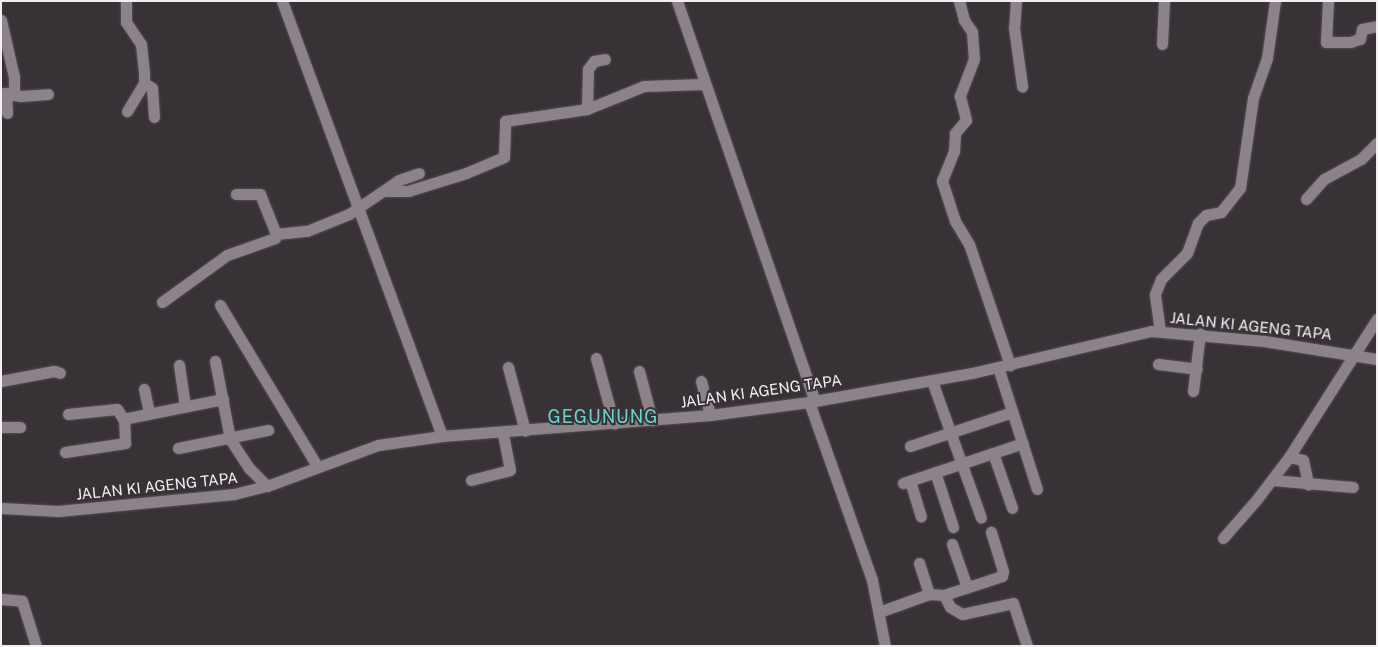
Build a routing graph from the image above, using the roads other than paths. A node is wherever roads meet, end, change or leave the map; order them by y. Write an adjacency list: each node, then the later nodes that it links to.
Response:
1 (126, 1): 13 (street)
2 (282, 1): 27 (street)
3 (676, 1): 14 (street)
4 (959, 1): 40 (street)
5 (1016, 1): 15 (street)
6 (1164, 1): 11 (street)
7 (1274, 1): 32 (street)
8 (1328, 1): 10 (street)
9 (1, 20): 16 (street)
10 (1377, 26)
11 (1162, 44)
12 (605, 59): 18 (street)
13 (144, 83): 19 (street); 21 (street)
14 (703, 84): 18 (street); 52 (street)
15 (1022, 86)
16 (7, 94): 17 (street); 20 (street)
17 (48, 94)
18 (587, 109): 24 (street)
19 (127, 112)
20 (7, 113)
21 (154, 117)
22 (1374, 151): 26 (street)
23 (419, 173): 24 (street)
24 (386, 192): 27 (street)
25 (236, 194): 28 (street)
26 (1306, 199)
27 (356, 210): 28 (street); 67 (street)
28 (276, 234): 29 (street)
29 (162, 302)
30 (220, 304): 76 (street)
31 (1377, 320): 34 (street)
32 (1160, 331): 33 (street, JALAN KI AGENG TAPA); 40 (street, JALAN KI AGENG TAPA)
33 (1200, 333): 34 (street, JALAN KI AGENG TAPA); 43 (street)
34 (1354, 354): 36 (street, JALAN KI AGENG TAPA); 74 (street)
35 (596, 358): 60 (street)
36 (1377, 359)
37 (215, 362): 51 (street)
38 (1158, 364): 43 (street)
39 (179, 365): 53 (street)
40 (1010, 365): 42 (street, JALAN KI AGENG TAPA)
41 (508, 366): 64 (street)
42 (998, 367): 48 (street, JALAN KI AGENG TAPA); 54 (street)
43 (1196, 369): 50 (street)
44 (639, 370): 59 (street)
45 (60, 373): 46 (street)
46 (1, 381)
47 (701, 381): 57 (street)
48 (932, 381): 52 (street, JALAN KI AGENG TAPA); 66 (street)
49 (144, 389): 55 (street)
50 (1193, 391)
51 (223, 399): 53 (street); 68 (street)
52 (812, 401): 57 (street, JALAN KI AGENG TAPA); 97 (street)
53 (185, 406): 55 (street)
54 (1012, 412): 66 (street); 69 (street)
55 (149, 413): 58 (street)
56 (68, 414): 58 (street)
57 (710, 415): 59 (street, JALAN KI AGENG TAPA)
58 (124, 420): 72 (street)
59 (652, 420): 60 (street, JALAN KI AGENG TAPA)
60 (614, 424): 64 (street, JALAN KI AGENG TAPA)
61 (1, 427): 62 (street)
62 (20, 427)
63 (268, 430): 68 (street)
64 (525, 431): 65 (street, JALAN KI AGENG TAPA)
65 (503, 433): 67 (street, JALAN KI AGENG TAPA); 78 (street)
66 (948, 433): 70 (street); 75 (street)
67 (442, 436): 76 (street, JALAN KI AGENG TAPA)
68 (230, 439): 71 (street); 81 (street)
69 (1022, 443): 73 (street); 83 (street)
70 (910, 446)
71 (178, 448)
72 (66, 452)
73 (993, 453): 75 (street); 85 (street)
74 (1288, 457): 79 (street); 80 (street)
75 (962, 464): 77 (street); 87 (street)
76 (317, 466): 81 (street, JALAN KI AGENG TAPA)
77 (935, 472): 86 (street); 88 (street)
78 (471, 480)
79 (1272, 480): 80 (street); 90 (street)
80 (1308, 484): 82 (street)
81 (266, 486): 84 (street, JALAN KI AGENG TAPA)
82 (1353, 487)
83 (1037, 489)
84 (1, 508)
85 (1012, 508)
86 (921, 516)
87 (981, 518)
88 (953, 527)
89 (991, 532): 93 (street)
90 (1223, 538)
91 (952, 544): 93 (street)
92 (919, 563): 94 (street)
93 (967, 587): 95 (street)
94 (929, 594): 95 (street); 97 (street)
95 (944, 595): 100 (street)
96 (1, 600): 98 (street)
97 (879, 612): 99 (street)
98 (36, 646)
99 (885, 646)
100 (1027, 646)

